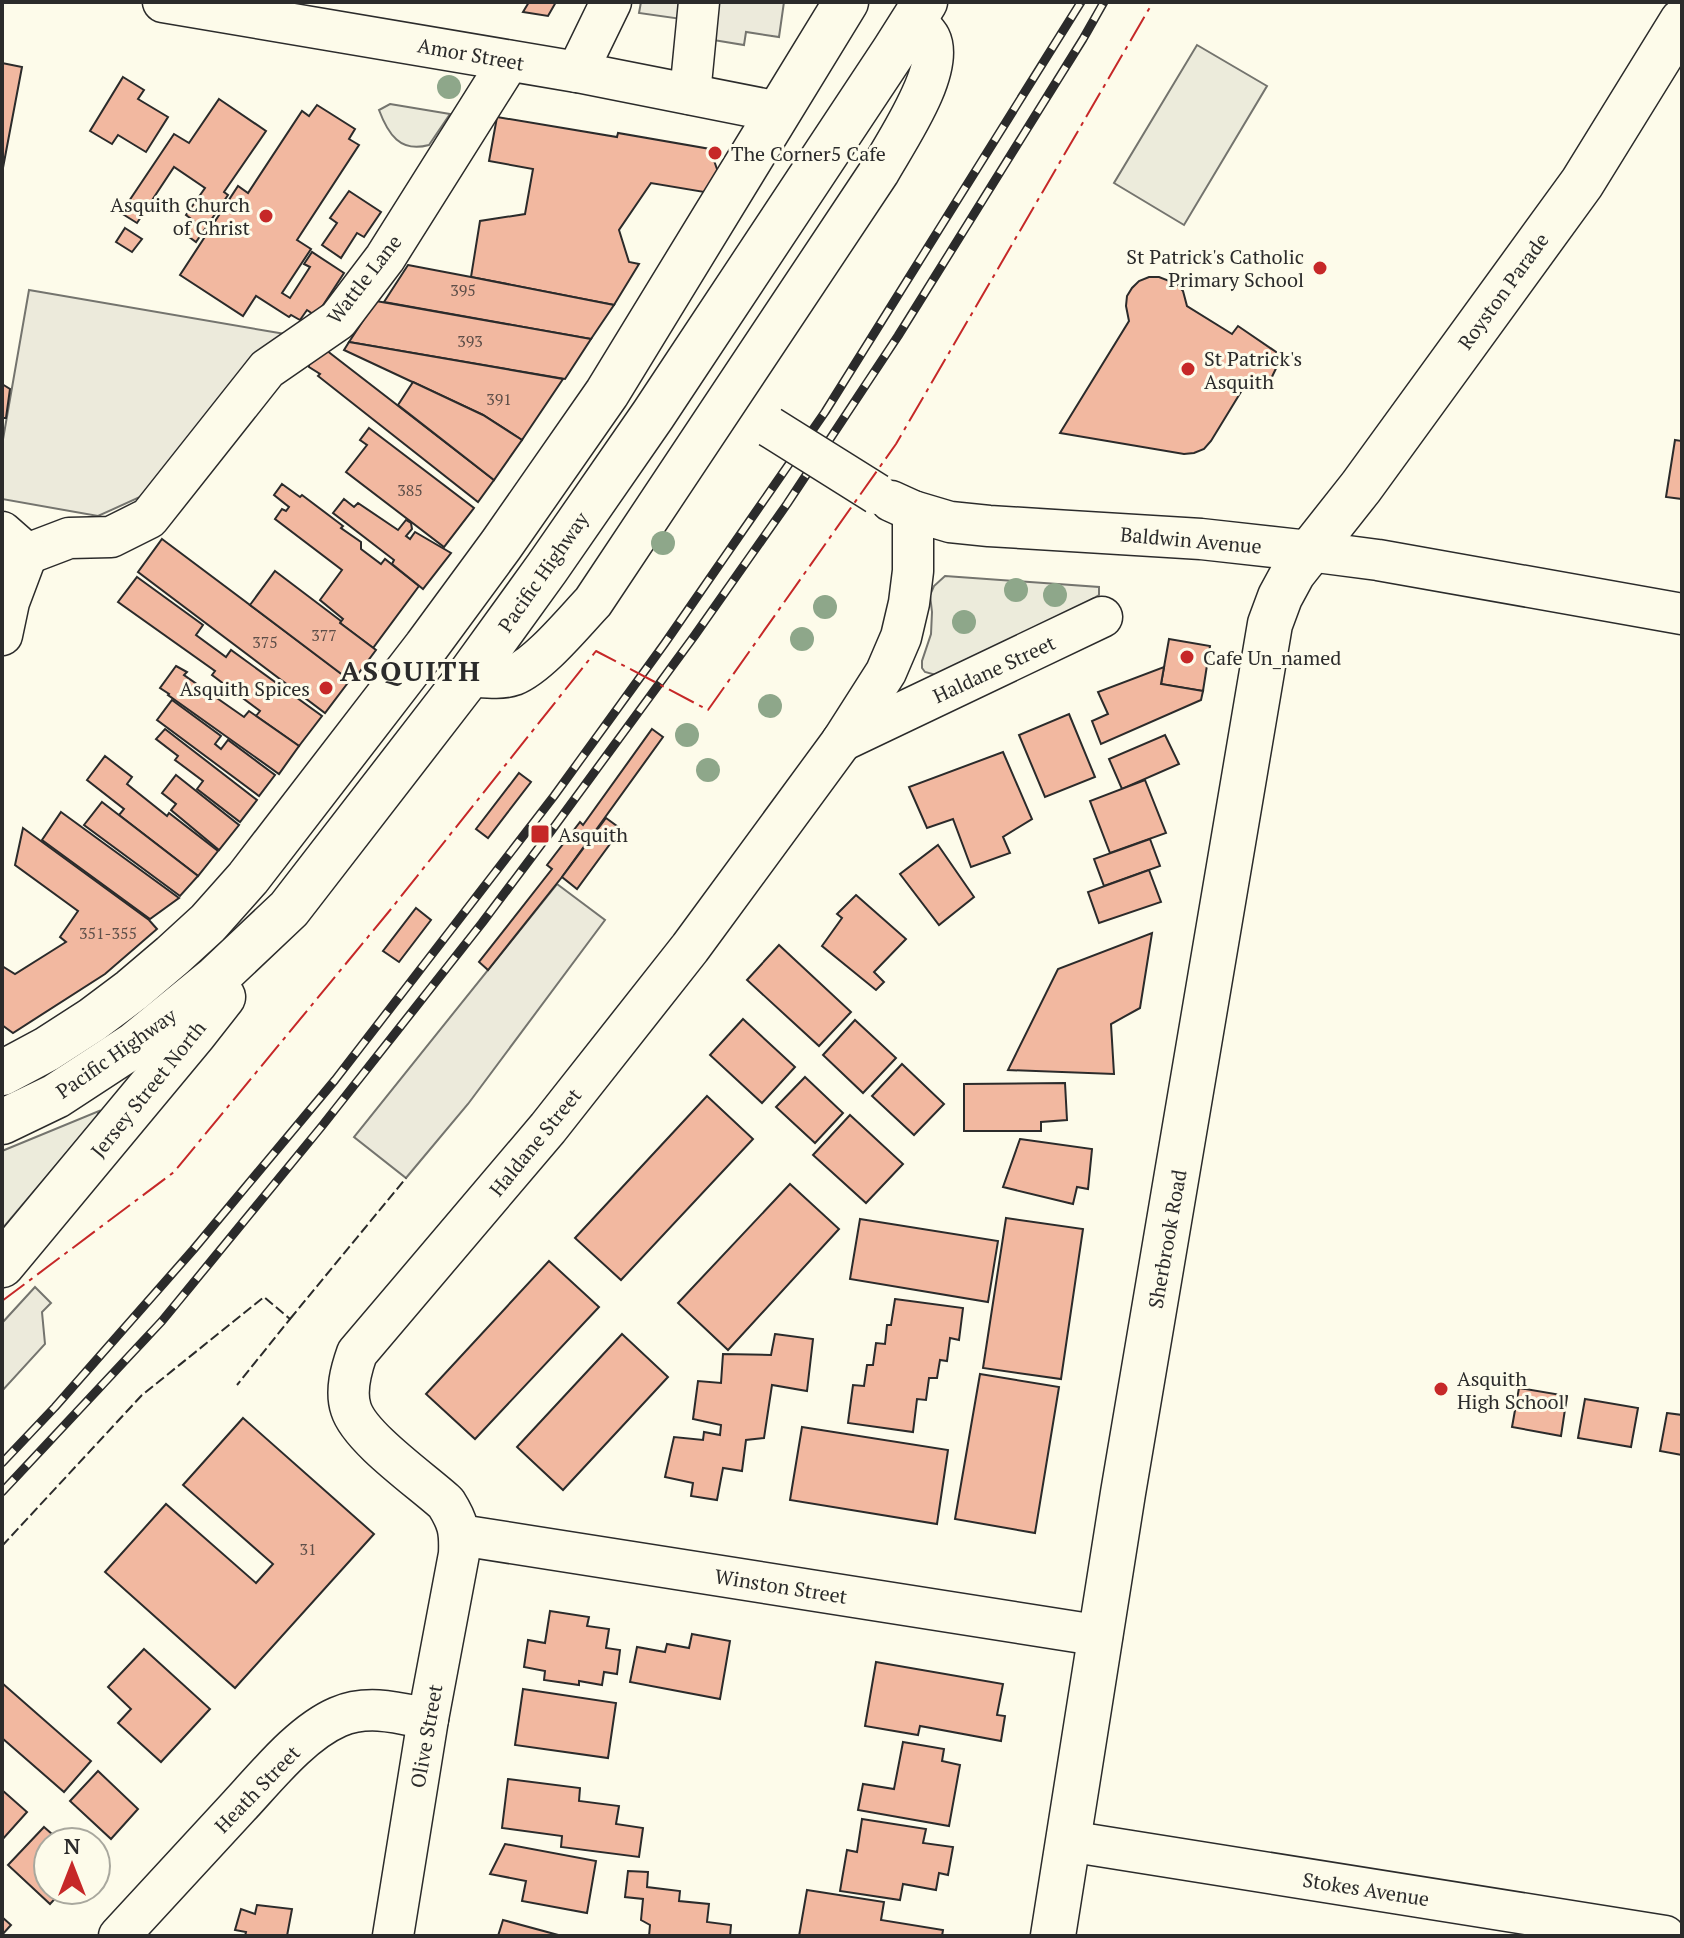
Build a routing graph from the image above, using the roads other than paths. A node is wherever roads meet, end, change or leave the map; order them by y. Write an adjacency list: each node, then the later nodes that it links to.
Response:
1 (163, 2): 5 (street, Amor Street)
2 (611, 2): 9 (street)
3 (699, 2): 10 (street)
4 (845, 5): 6 (main road); 11 (main road, Pacific Highway)
5 (225, 7): 8 (street, Amor Street)
6 (919, 11): 12 (main road, Pacific Highway); 13 (street)
7 (1682, 21): 16 (main road, Royston Parade)
8 (509, 61): 9 (street, Amor Street); 15 (street, Wattle Lane)
9 (577, 72): 10 (street, Amor Street)
10 (690, 94): 11 (street, Amor Street)
11 (779, 112): 12 (main road); 20 (main road, Pacific Highway)
12 (843, 127): 21 (main road, Pacific Highway)
13 (728, 399): 14 (street, Baldwin Avenue, bridge); 21 (street)
14 (913, 511): 16 (street, Baldwin Avenue); 22 (street, Haldane Street)
15 (14, 543): 19 (street)
16 (1309, 551): 17 (street, Baldwin Avenue); 28 (main road, Sherbrook Road)
17 (1682, 614)
18 (1102, 617): 22 (street, Haldane Street)
19 (2, 635)
20 (426, 647): 21 (main road); 24 (main road, Pacific Highway)
21 (469, 676): 23 (main road, Pacific Highway)
22 (842, 741): 27 (street, Haldane Street)
23 (289, 909): 25 (main road, Pacific Highway); 26 (main road, Jersey Street North)
24 (2, 1073)
25 (2, 1122)
26 (2, 1265)
27 (460, 1535): 28 (street, Winston Street); 29 (street, Olive Street)
28 (1102, 1636): 30 (main road, Sherbrook Road)
29 (428, 1719): 31 (street, Heath Street); 32 (street, Olive Street)
30 (1068, 1841): 33 (main road, Sherbrook Road); 34 (street, Stokes Avenue)
31 (119, 1936)
32 (393, 1936)
33 (1053, 1936)
34 (1665, 1936)

